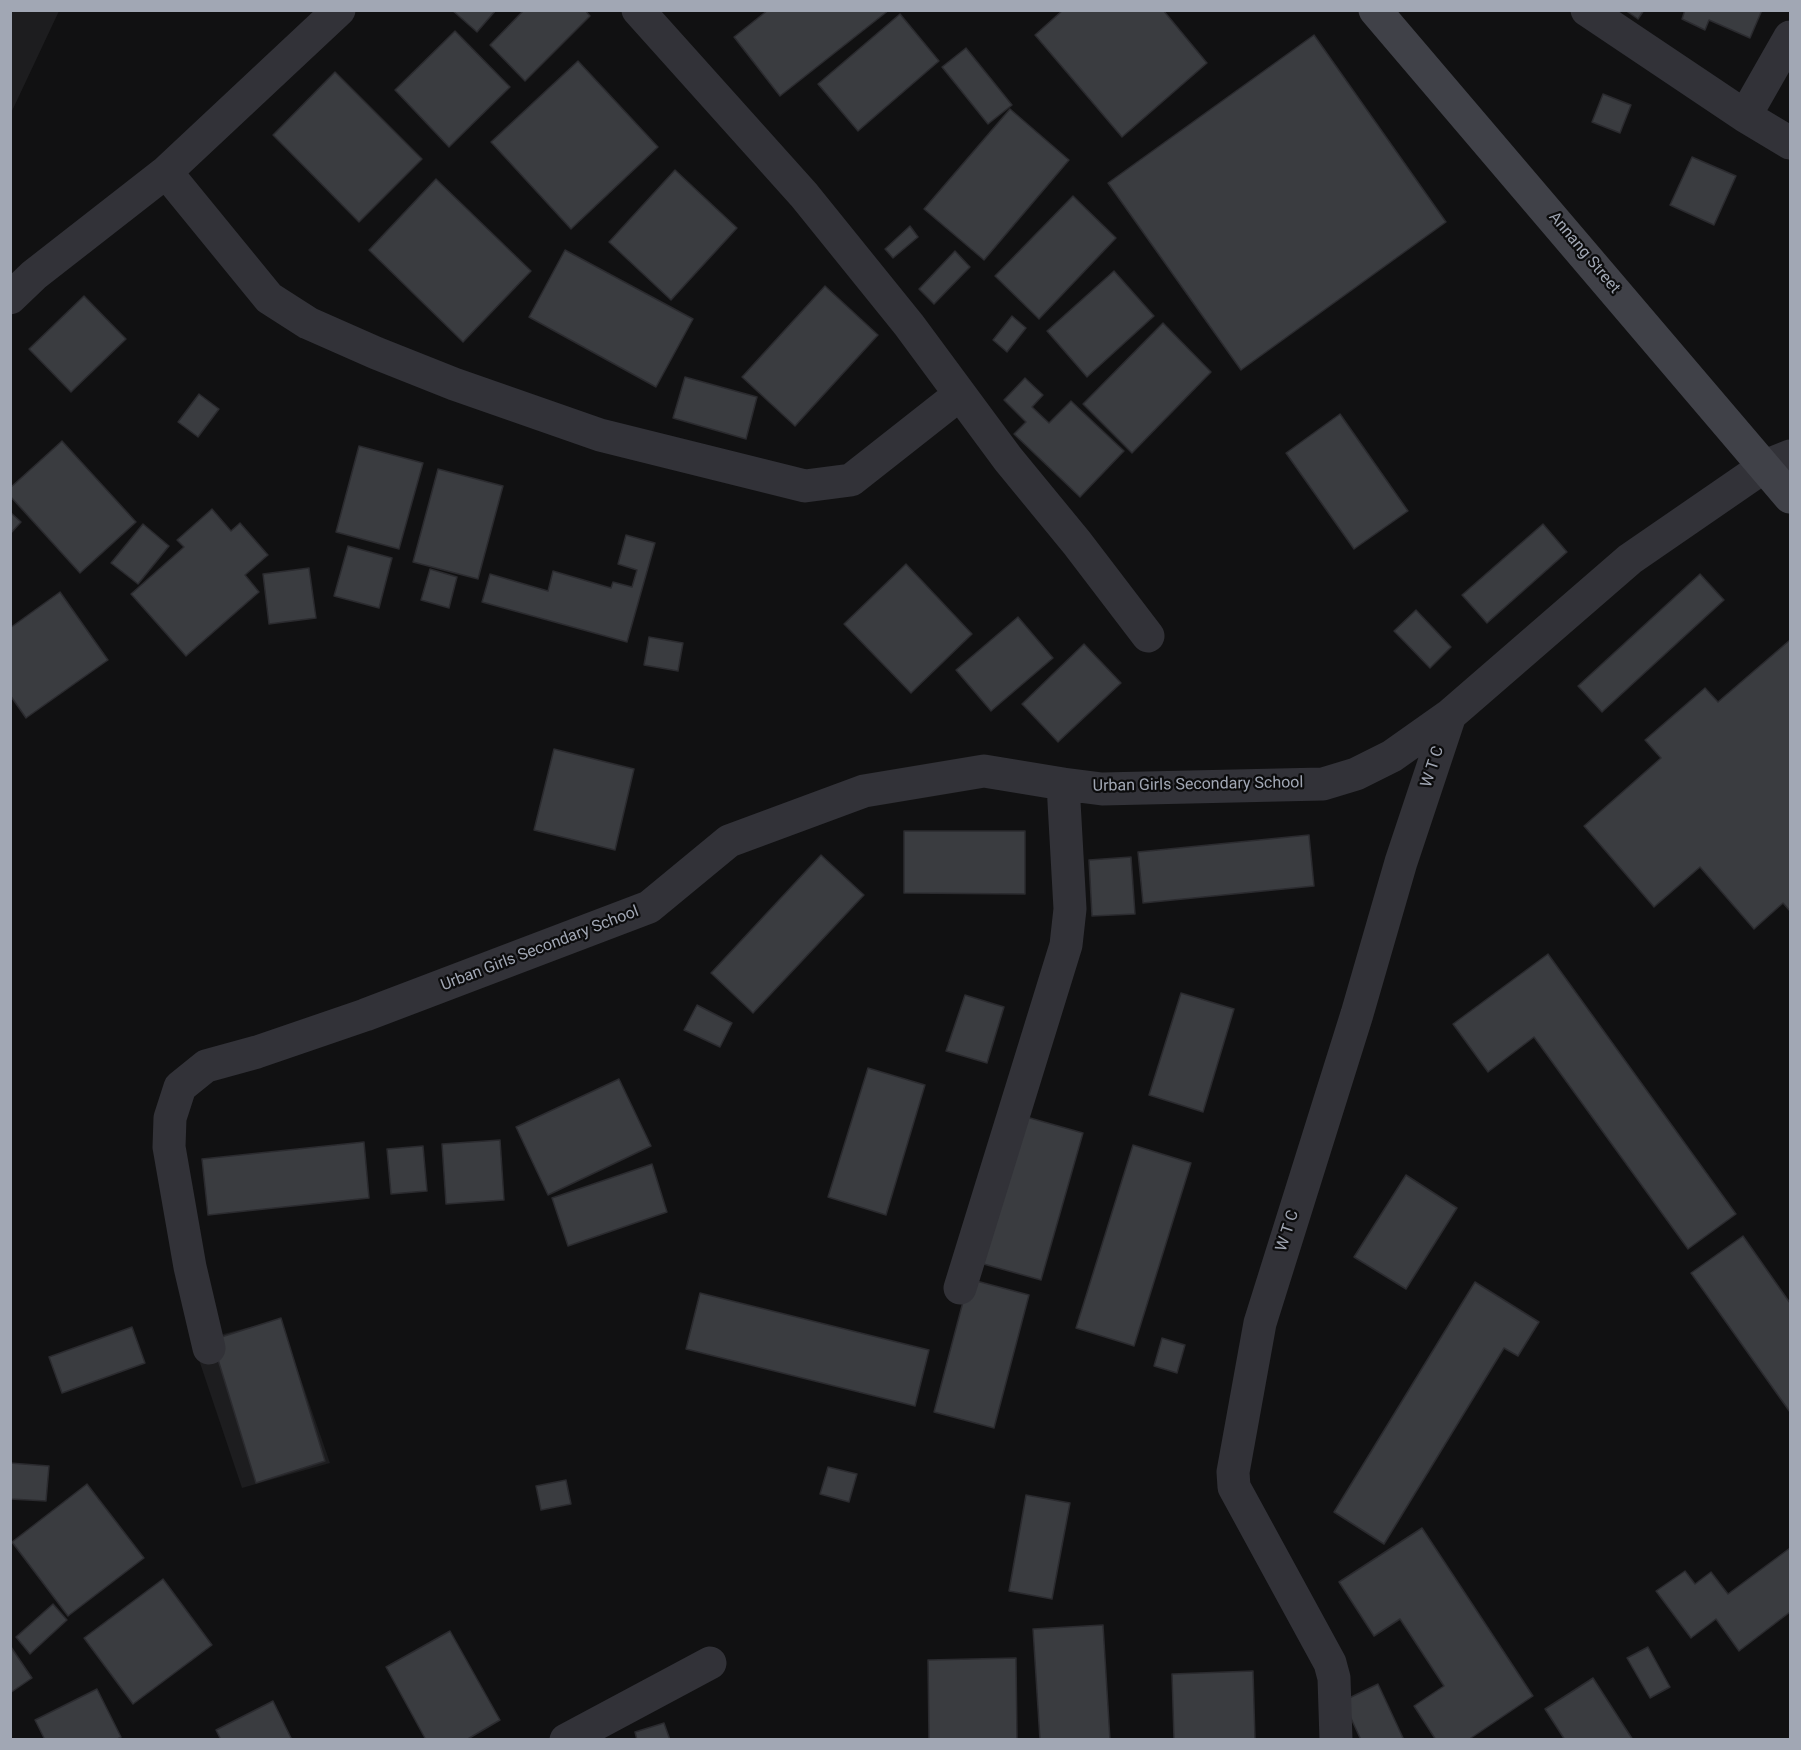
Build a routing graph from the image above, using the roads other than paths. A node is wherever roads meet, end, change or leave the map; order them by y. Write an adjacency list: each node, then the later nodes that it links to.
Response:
1 (339, 10): 8 (street)
2 (638, 10): 10 (street)
3 (1375, 10): 11 (main road, Annang Street)
4 (1587, 10): 6 (street)
5 (1791, 37): 6 (street)
6 (1745, 116): 7 (street)
7 (1791, 143)
8 (166, 172): 9 (street); 10 (street)
9 (10, 298)
10 (959, 395): 13 (street)
11 (1778, 461): 12 (main road, Annang Street); 14 (street, Urban Girls Secondary School)
12 (1791, 497)
13 (1148, 636)
14 (1450, 715): 15 (street, Urban Girls Secondary School); 20 (street, W T C)
15 (1063, 784): 16 (street); 17 (street, Urban Girls Secondary School)
16 (960, 1288)
17 (209, 1348)
18 (710, 1663): 19 (street)
19 (566, 1740)
20 (1336, 1740)

